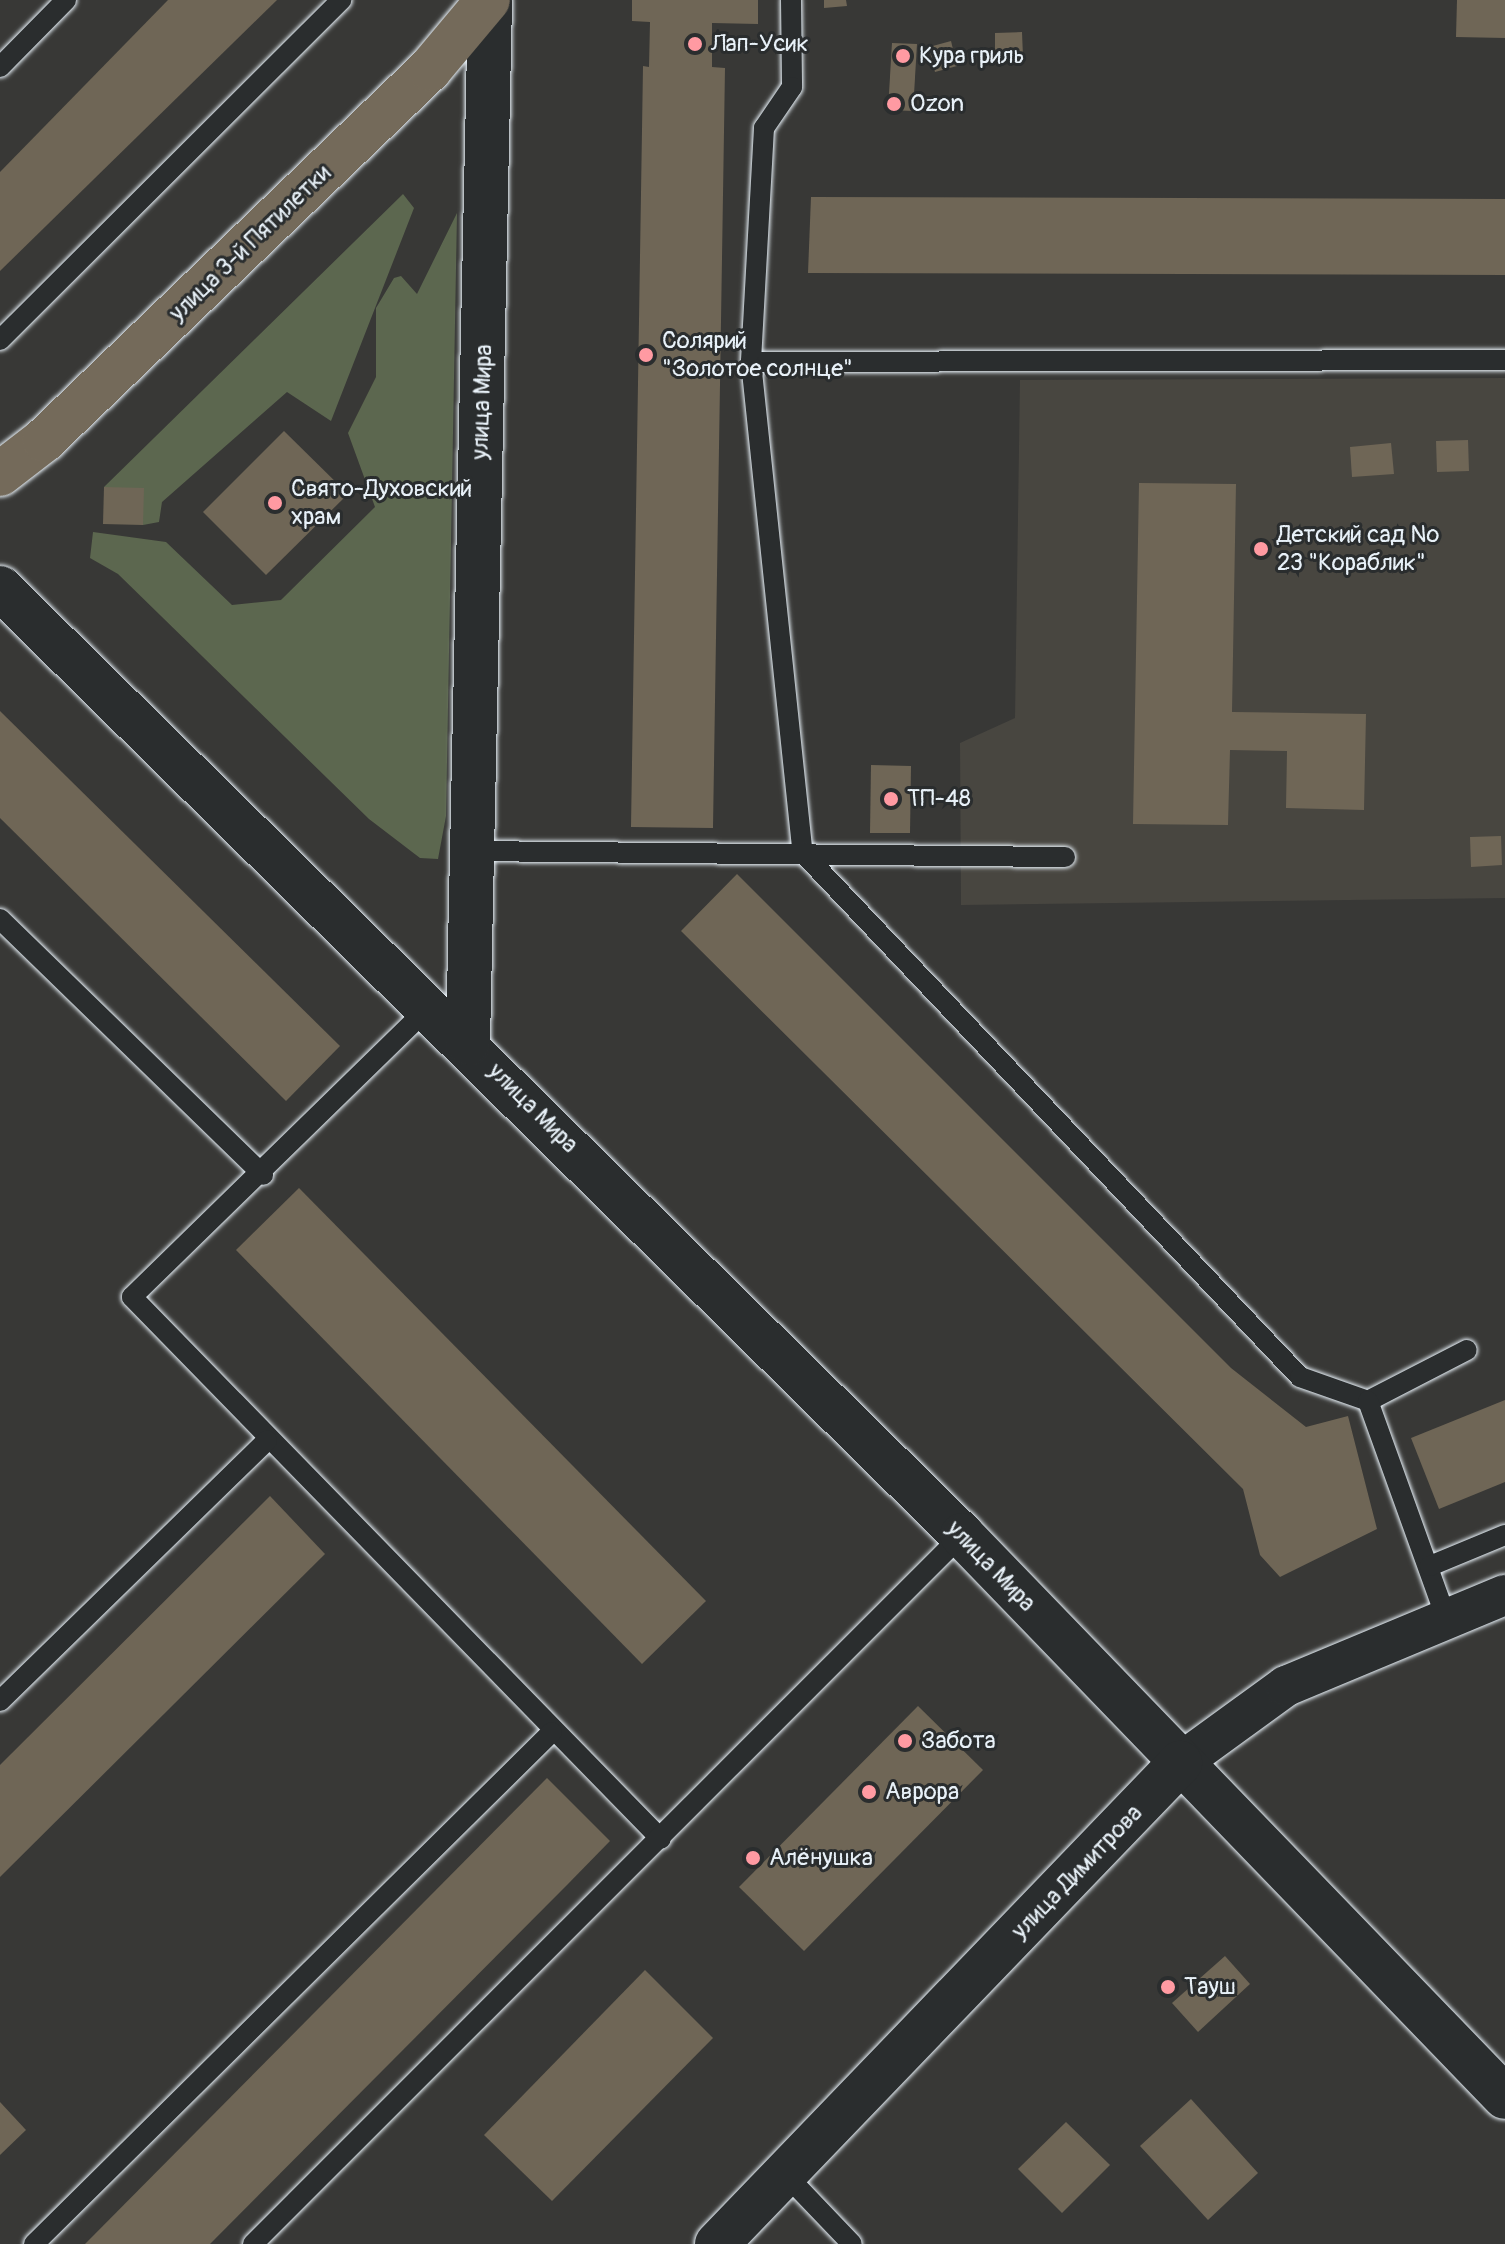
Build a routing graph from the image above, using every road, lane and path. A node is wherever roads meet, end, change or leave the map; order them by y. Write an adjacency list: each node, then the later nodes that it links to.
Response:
1 (66, 0): 5 (lane)
2 (341, 0): 6 (lane)
3 (489, 0): 9 (main road, улица 3-й Пятилетки); 11 (main road, улица Мира)
4 (791, 0): 8 (lane)
5 (0, 67)
6 (0, 340)
7 (1505, 360): 8 (lane)
8 (751, 362): 12 (lane)
9 (0, 474)
10 (0, 588): 15 (main road, улица Мира)
11 (467, 851): 12 (lane); 16 (main road, улица Мира)
12 (803, 853): 13 (lane); 19 (lane)
13 (1065, 857)
14 (0, 919): 17 (lane)
15 (429, 1007): 16 (main road, улица Мира); 17 (lane)
16 (468, 1043): 21 (main road, улица Мира)
17 (263, 1175): 20 (lane)
18 (1467, 1350): 19 (lane)
19 (1368, 1401): 23 (lane)
20 (267, 1440): 26 (lane); 27 (lane)
21 (962, 1535): 28 (main road, улица Мира); 29 (lane)
22 (1505, 1535): 23 (lane)
23 (1430, 1566): 25 (lane)
24 (1505, 1595): 25 (street, улица Димитрова)
25 (1446, 1618): 28 (street, улица Димитрова)
26 (0, 1701)
27 (552, 1732): 29 (lane); 32 (lane)
28 (1180, 1763): 30 (main road, улица Мира); 31 (main road, улица Димитрова)
29 (661, 1839): 33 (lane)
30 (1505, 2097)
31 (786, 2175): 34 (main road, улица Димитрова); 35 (lane)
32 (34, 2244)
33 (253, 2244)
34 (717, 2244)
35 (852, 2244)

